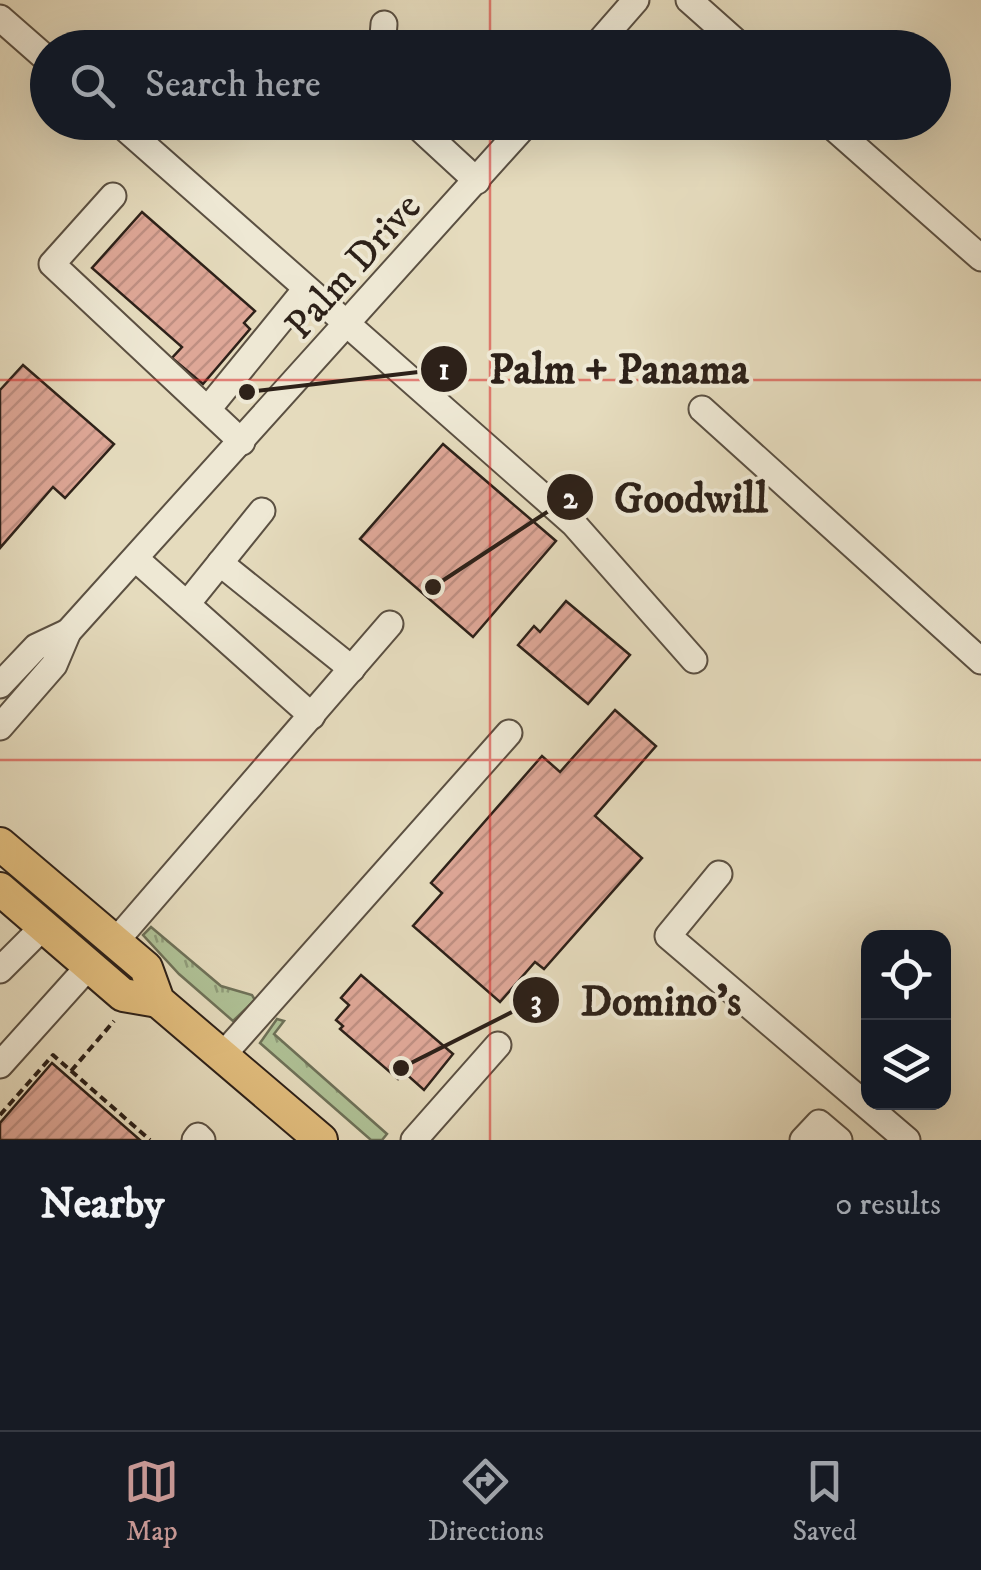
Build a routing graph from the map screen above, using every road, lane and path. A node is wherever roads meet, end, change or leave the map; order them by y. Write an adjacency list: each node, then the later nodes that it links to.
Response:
1 (14, 0): 4 (street)
2 (636, 0): 5 (street)
3 (689, 0): 6 (street)
4 (0, 17): 7 (street)
5 (610, 30)
6 (722, 30)
7 (30, 44)
8 (138, 140): 15 (street)
9 (432, 140): 12 (street)
10 (512, 140): 12 (street, Palm Drive)
11 (848, 140): 14 (street)
12 (476, 181): 16 (street, Palm Drive)
13 (113, 196): 17 (street)
14 (981, 258)
15 (306, 289): 16 (street); 17 (street)
16 (348, 326): 19 (street, Palm Drive); 26 (street)
17 (208, 410): 19 (street)
18 (702, 410): 27 (street)
19 (242, 442): 21 (street, Palm Drive)
20 (262, 512): 22 (street)
21 (136, 558): 23 (street); 25 (street, Palm Drive)
22 (220, 564): 23 (street); 28 (street)
23 (188, 604): 30 (street)
24 (390, 624): 28 (street)
25 (68, 632): 29 (street, Palm Drive); 31 (street, Palm Drive)
26 (694, 660)
27 (981, 661)
28 (352, 670): 30 (street)
29 (0, 686)
30 (312, 716): 37 (street)
31 (0, 726)
32 (509, 733): 43 (street)
33 (0, 844): 37 (main road)
34 (719, 874): 52 (street)
35 (0, 889): 36 (main road)
36 (43, 927): 38 (main road); 39 (street)
37 (115, 942): 40 (main road)
38 (90, 966): 40 (main road); 44 (street)
39 (0, 970)
40 (158, 1001): 43 (main road)
41 (120, 1014): 45 (path)
42 (498, 1045): 49 (street)
43 (222, 1056): 47 (main road)
44 (0, 1065)
45 (71, 1070): 46 (path); 48 (path)
46 (0, 1115)
47 (309, 1136)
48 (150, 1140)
49 (414, 1140)
50 (803, 1140): 51 (street)
51 (839, 1140)
52 (907, 1140)

